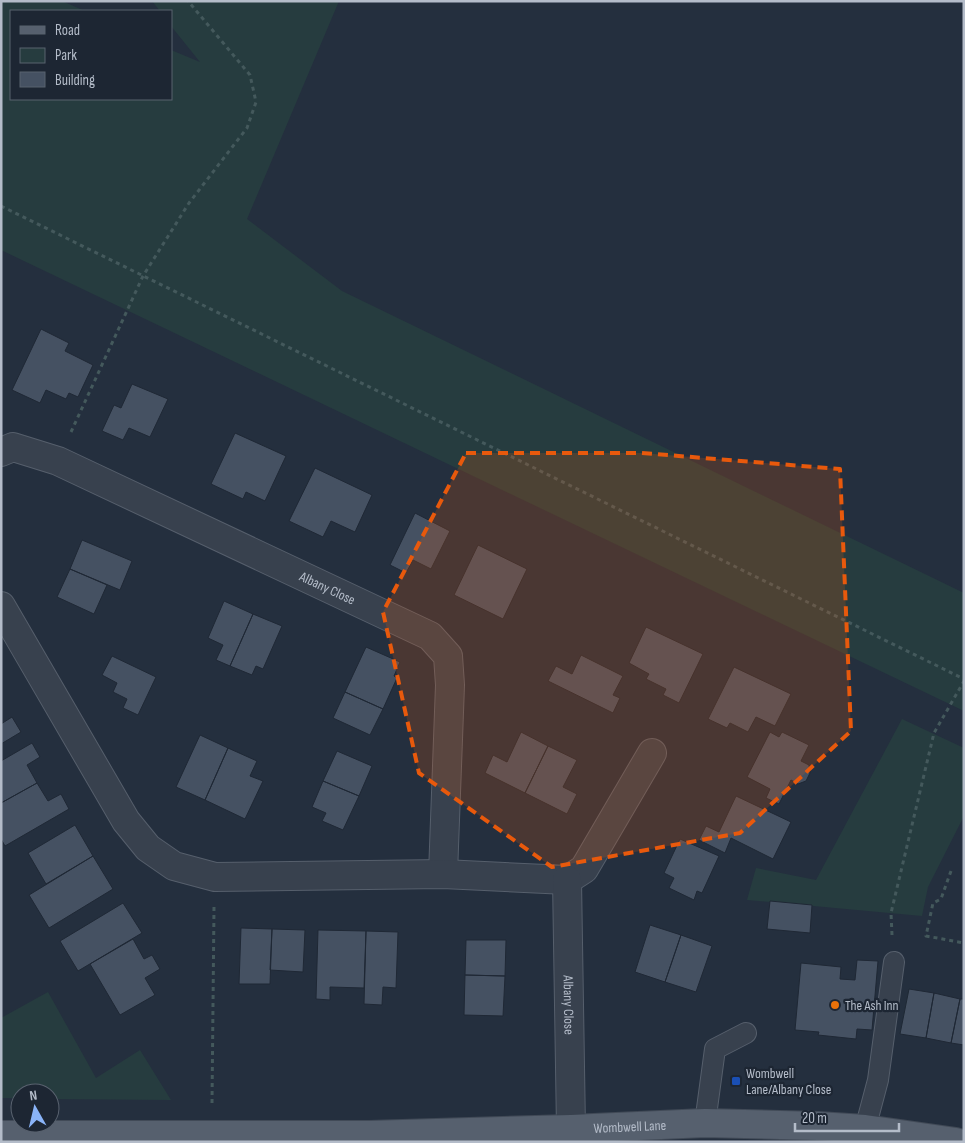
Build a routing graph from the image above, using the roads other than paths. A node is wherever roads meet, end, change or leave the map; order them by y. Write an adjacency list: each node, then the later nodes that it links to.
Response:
1 (1, 452): 4 (street, Albany Close)
2 (1, 606): 4 (street)
3 (652, 753): 5 (street)
4 (443, 874): 5 (street)
5 (567, 880): 9 (street, Albany Close)
6 (894, 962): 10 (lane)
7 (746, 1033): 8 (lane)
8 (705, 1123): 9 (main road, Wombwell Lane); 10 (main road, Wombwell Lane)
9 (571, 1129): 11 (main road, Wombwell Lane)
10 (864, 1129): 12 (main road, Wombwell Lane)
11 (1, 1135)
12 (956, 1142)

